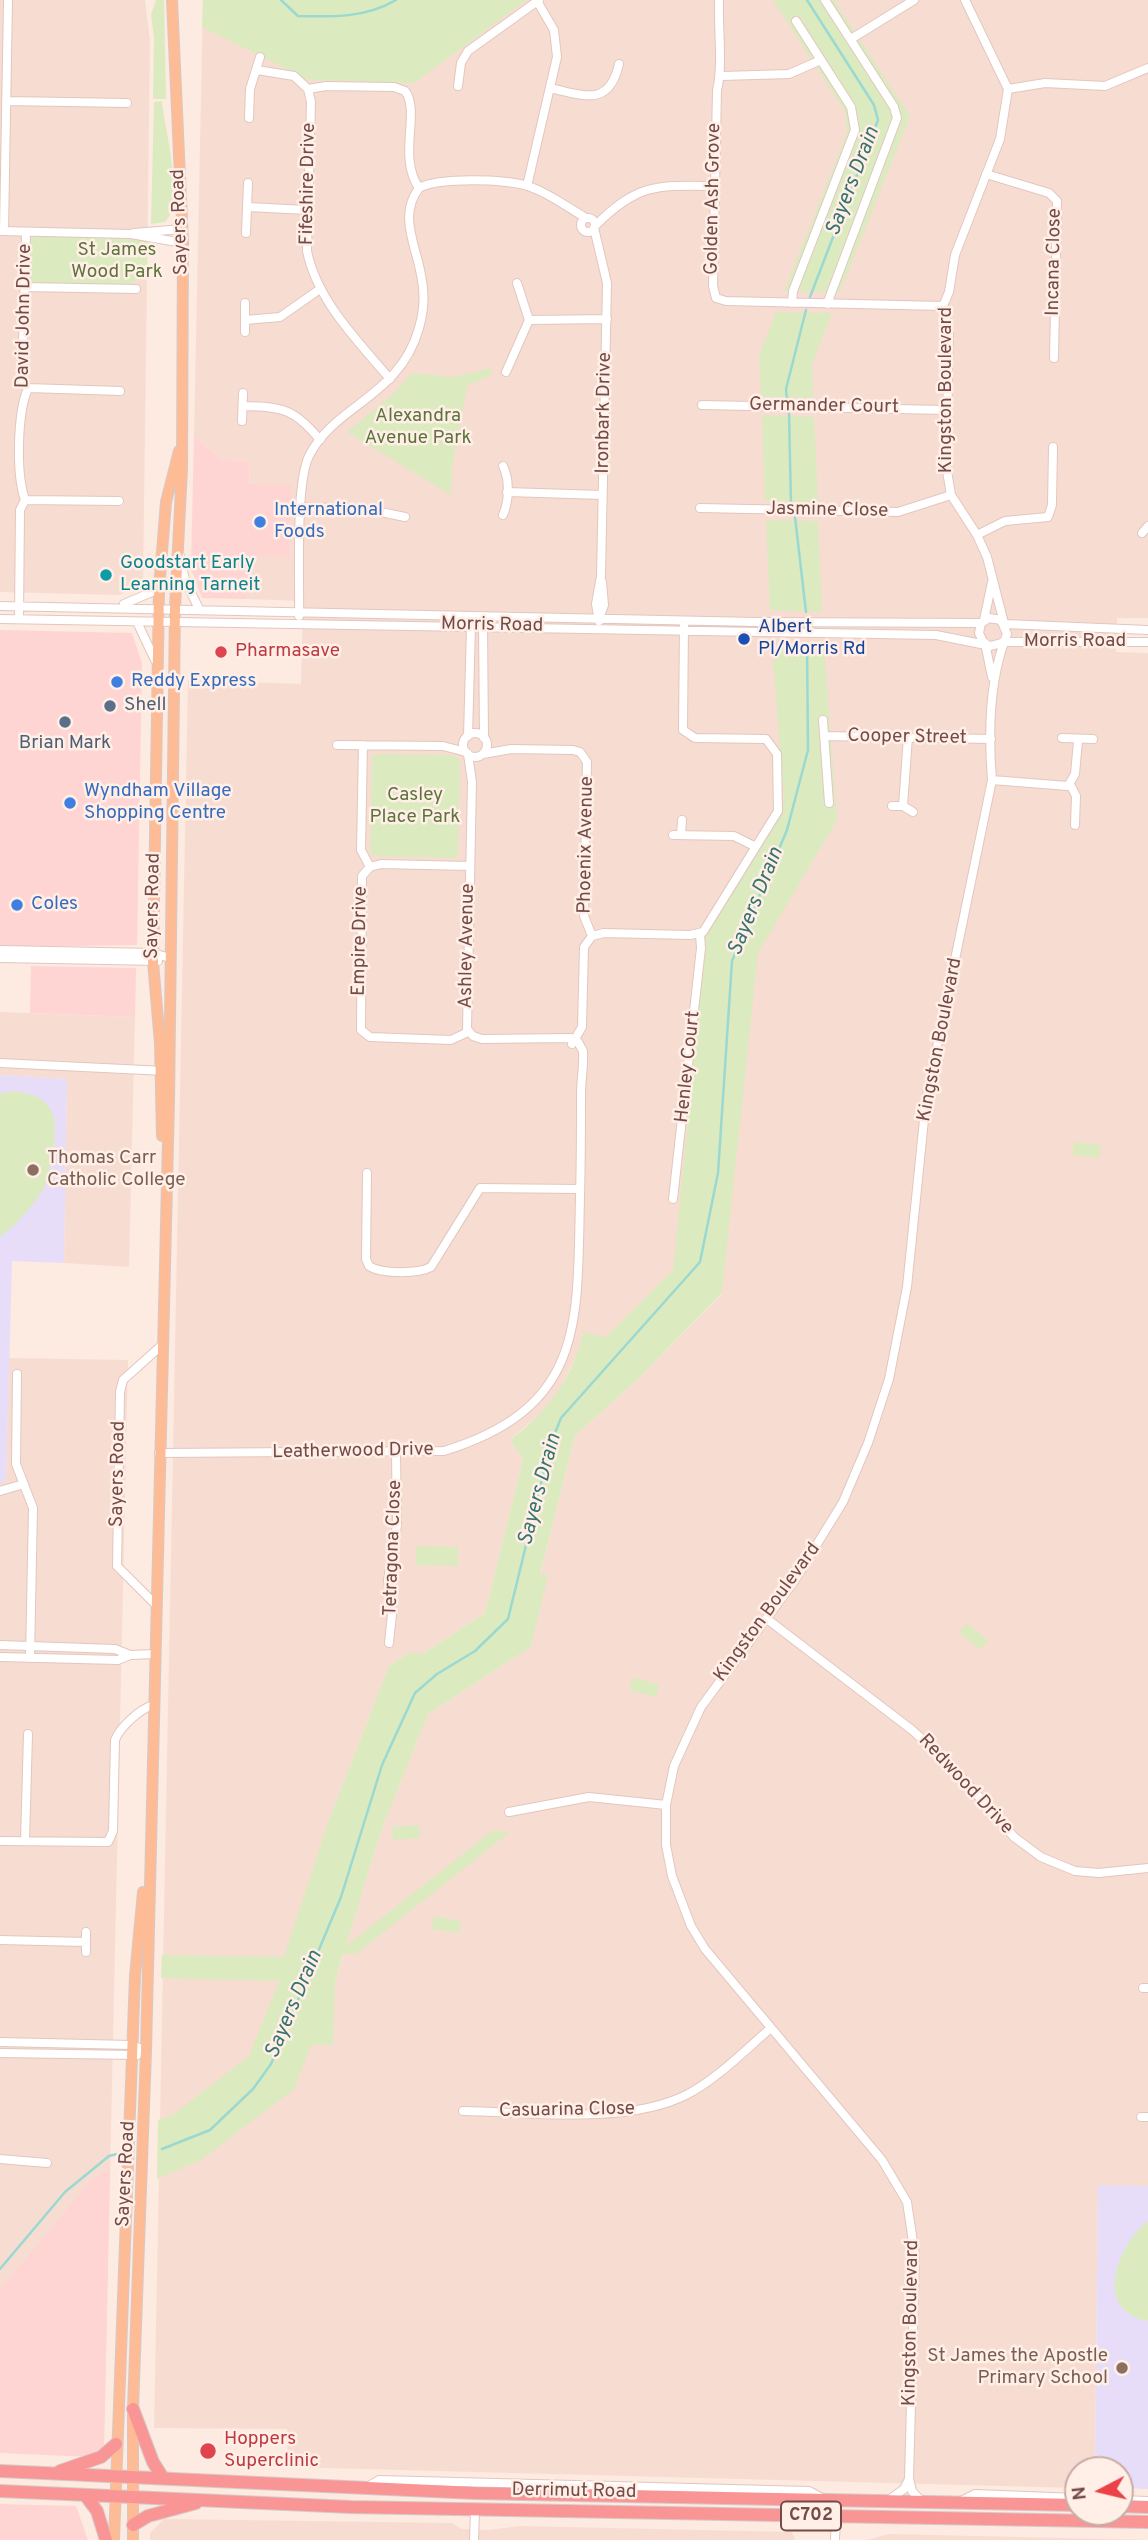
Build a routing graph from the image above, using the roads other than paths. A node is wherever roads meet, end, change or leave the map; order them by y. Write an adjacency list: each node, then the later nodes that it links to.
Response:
1 (8, 0): 20 (street)
2 (172, 0): 33 (main road, Sayers Road)
3 (719, 0): 15 (street, Golden Ash Grove)
4 (825, 0): 9 (street)
5 (914, 0): 9 (street)
6 (965, 0): 19 (street)
7 (538, 1): 16 (street); 17 (street)
8 (796, 21): 11 (street)
9 (851, 39): 45 (street)
10 (260, 57): 14 (street)
11 (821, 60): 15 (street); 44 (street)
12 (619, 64): 17 (street)
13 (1148, 68): 19 (street)
14 (257, 70): 18 (street); 22 (street)
15 (722, 76): 26 (street, Golden Ash Grove)
16 (458, 86)
17 (550, 88): 25 (street)
18 (308, 89): 27 (street); 29 (street, Fifeshire Drive)
19 (1009, 89): 23 (street, Kingston Boulevard)
20 (6, 101): 21 (street); 34 (street)
21 (127, 103)
22 (249, 118)
23 (986, 174): 46 (street, Kingston Boulevard); 51 (street, Incana Close)
24 (248, 183): 28 (street)
25 (527, 186): 27 (street); 31 (street)
26 (714, 186): 30 (street); 44 (street, Golden Ash Grove)
27 (419, 188): 53 (street)
28 (248, 207): 29 (street); 36 (street)
29 (307, 210): 42 (street, Fifeshire Drive)
30 (609, 212): 31 (street); 32 (street)
31 (585, 220): 32 (street)
32 (592, 228): 47 (street, Ironbark Drive)
33 (182, 229): 37 (street); 38 (main road, Sayers Road)
34 (2, 231): 35 (street)
35 (26, 232): 37 (street); 40 (street, David John Drive)
36 (246, 233)
37 (131, 234): 38 (street)
38 (183, 243): 63 (main road, Sayers Road)
39 (517, 283): 49 (street)
40 (25, 287): 41 (street); 54 (street, David John Drive)
41 (136, 289)
42 (320, 289): 48 (street); 53 (street, Fifeshire Drive)
43 (245, 303): 48 (street)
44 (792, 303): 45 (street, Golden Ash Grove)
45 (827, 304): 46 (street, Golden Ash Grove)
46 (943, 306): 59 (street, Kingston Boulevard)
47 (607, 319): 49 (street); 66 (street, Ironbark Drive)
48 (245, 320): 50 (street)
49 (530, 320): 52 (street)
50 (245, 332)
51 (1054, 358)
52 (506, 372)
53 (390, 379): 61 (street)
54 (28, 388): 55 (street); 68 (street, David John Drive)
55 (120, 391)
56 (243, 393): 58 (street)
57 (702, 405): 59 (street, Germander Court)
58 (243, 406): 60 (street); 61 (street)
59 (946, 410): 67 (street, Kingston Boulevard)
60 (242, 421)
61 (320, 440): 70 (street)
62 (1053, 447): 74 (street)
63 (181, 448): 77 (main road, Sayers Road); 79 (main road, Sayers Road)
64 (503, 466): 65 (street)
65 (507, 492): 66 (street); 72 (street)
66 (603, 495): 95 (street, Ironbark Drive)
67 (951, 495): 71 (street, Jasmine Close); 76 (street, Kingston Boulevard)
68 (25, 500): 69 (street); 81 (street, David John Drive)
69 (119, 501)
70 (302, 507): 73 (street); 86 (street)
71 (700, 508)
72 (503, 515)
73 (405, 517)
74 (1048, 517): 75 (street); 76 (street)
75 (1056, 523)
76 (977, 535): 78 (street, Kingston Boulevard)
77 (178, 546): 84 (main road, Sayers Road); 85 (street)
78 (993, 579): 94 (street); 96 (street, Kingston Boulevard)
79 (159, 589): 82 (street); 83 (main road, Sayers Road)
80 (0, 606): 81 (street, Morris Road)
81 (18, 606): 82 (street, Morris Road); 89 (street, David John Drive)
82 (118, 607): 83 (street, Morris Road)
83 (159, 608): 84 (street, Morris Road); 91 (main road, Sayers Road)
84 (175, 608): 85 (street, Morris Road); 92 (main road, Sayers Road)
85 (199, 609): 86 (street, Morris Road)
86 (299, 612): 87 (street, Morris Road); 93 (street)
87 (478, 616): 95 (street, Morris Road); 98 (street); 99 (street)
88 (0, 619): 89 (street, Morris Road)
89 (19, 619): 90 (street, Morris Road)
90 (137, 622): 91 (street, Morris Road); 104 (street)
91 (159, 622): 92 (street, Morris Road); 104 (main road, Sayers Road)
92 (175, 622): 93 (street, Morris Road); 138 (main road, Sayers Road)
93 (299, 622): 98 (street, Morris Road)
94 (983, 622): 96 (street); 97 (street, Morris Road); 101 (street)
95 (599, 624): 97 (street, Morris Road); 99 (street, Morris Road)
96 (1004, 624): 100 (street, Morris Road); 103 (street)
97 (684, 625): 101 (street, Morris Road); 130 (street)
98 (471, 626): 99 (street, Morris Road); 109 (street)
99 (485, 626): 110 (street)
100 (1148, 630)
101 (984, 642): 103 (street); 105 (street, Kingston Boulevard)
102 (1148, 642): 103 (street, Morris Road)
103 (1002, 643): 105 (street, Kingston Boulevard)
104 (158, 672): 137 (main road, Sayers Road)
105 (993, 680): 112 (street, Kingston Boulevard)
106 (823, 720): 107 (street)
107 (824, 736): 108 (street, Cooper Street); 124 (street)
108 (908, 737): 112 (street, Cooper Street); 126 (street)
109 (466, 738): 110 (street); 117 (street); 119 (street)
110 (484, 738): 118 (street, Phoenix Avenue); 120 (street)
111 (1062, 738): 114 (street)
112 (991, 739): 121 (street, Kingston Boulevard)
113 (1093, 739): 114 (street)
114 (1078, 741): 123 (street)
115 (337, 745): 116 (street)
116 (363, 745): 117 (street); 132 (street, Empire Drive)
117 (443, 746): 119 (street)
118 (512, 749): 120 (street, Phoenix Avenue); 134 (street, Phoenix Avenue)
119 (467, 753): 120 (street); 122 (street, Ashley Avenue)
120 (482, 754): 122 (street, Ashley Avenue)
121 (992, 780): 123 (street); 153 (street, Kingston Boulevard)
122 (472, 782): 131 (street, Ashley Avenue)
123 (1070, 784): 129 (street)
124 (829, 803)
125 (892, 806): 126 (street)
126 (903, 806): 127 (street)
127 (912, 812)
128 (682, 820): 130 (street)
129 (1075, 825)
130 (754, 846): 133 (street)
131 (470, 866): 132 (street); 139 (street, Ashley Avenue)
132 (370, 867): 139 (street, Empire Drive)
133 (700, 934): 134 (street); 145 (street, Henley Court)
134 (592, 936): 140 (street, Phoenix Avenue)
135 (0, 950): 137 (street)
136 (0, 958): 137 (street)
137 (153, 958): 138 (street); 142 (main road, Sayers Road)
138 (170, 958): 142 (main road, Sayers Road)
139 (468, 1032): 140 (street, Ashley Avenue)
140 (574, 1042): 144 (street, Leatherwood Drive)
141 (0, 1063): 142 (street)
142 (165, 1071): 146 (main road, Sayers Road)
143 (367, 1173): 144 (street)
144 (580, 1189): 149 (street, Leatherwood Drive)
145 (673, 1199)
146 (162, 1345): 148 (main road, Sayers Road); 152 (street, Sayers Road)
147 (18, 1374): 150 (street)
148 (159, 1453): 149 (street, Leatherwood Drive); 152 (main road, Sayers Road)
149 (396, 1453): 154 (street, Tetragona Close)
150 (24, 1484): 151 (street); 156 (street)
151 (0, 1491)
152 (156, 1605): 157 (main road, Sayers Road)
153 (767, 1619): 163 (street, Kingston Boulevard); 168 (street, Redwood Drive)
154 (389, 1643)
155 (0, 1645): 156 (street)
156 (30, 1645): 158 (street); 160 (street)
157 (155, 1654): 158 (street); 161 (main road, Sayers Road)
158 (130, 1655): 160 (street)
159 (0, 1657): 160 (street)
160 (30, 1658)
161 (153, 1705): 164 (main road, Sayers Road); 167 (street)
162 (28, 1734): 167 (street)
163 (666, 1805): 165 (street); 173 (street, Kingston Boulevard)
164 (151, 1809): 175 (main road, Sayers Road); 176 (main road, Sayers Road)
165 (509, 1812)
166 (0, 1841): 167 (street)
167 (25, 1841)
168 (1148, 1868)
169 (86, 1932): 171 (street)
170 (0, 1940): 171 (street)
171 (86, 1942): 172 (street)
172 (86, 1952)
173 (771, 2028): 178 (street, Casuarina Close); 190 (street, Kingston Boulevard)
174 (0, 2042): 175 (street)
175 (132, 2051): 176 (street); 177 (street); 181 (main road, Sayers Road)
176 (146, 2051): 182 (main road, Sayers Road)
177 (0, 2053)
178 (463, 2111)
179 (0, 2159): 180 (street)
180 (47, 2164)
181 (121, 2284): 182 (main road); 184 (main road, Sayers Road)
182 (138, 2284): 183 (main road, Sayers Road)
183 (134, 2409): 188 (main road, Sayers Road); 189 (highway)
184 (116, 2444): 186 (highway); 187 (main road, Sayers Road)
185 (0, 2471): 186 (highway, Derrimut Road / C702)
186 (50, 2474): 187 (highway, Derrimut Road / C702)
187 (115, 2476): 188 (highway, Derrimut Road / C702); 196 (main road, Sayers Road)
188 (134, 2477): 189 (highway, Derrimut Road / C702); 197 (main road, Sayers Road)
189 (163, 2478): 191 (highway, Derrimut Road / C702)
190 (909, 2479): 200 (street); 201 (street)
191 (364, 2489): 193 (street); 194 (highway, Derrimut Road / C702)
192 (0, 2491): 195 (highway, Derrimut Road / C702)
193 (571, 2491): 194 (highway, Derrimut Road / C702); 200 (highway, Derrimut Road / C702); 205 (highway)
194 (475, 2493): 204 (highway)
195 (85, 2495): 196 (highway, Derrimut Road / C702); 210 (highway)
196 (115, 2497): 197 (highway, Derrimut Road / C702); 211 (main road, Sayers Road)
197 (134, 2497): 199 (highway, Derrimut Road / C702); 209 (main road, Sayers Road)
198 (1064, 2497): 202 (street)
199 (207, 2500): 204 (highway, Derrimut Road / C702); 209 (highway)
200 (886, 2501): 201 (highway, Derrimut Road / C702)
201 (923, 2502): 202 (highway, Derrimut Road / C702)
202 (959, 2503): 203 (highway, Derrimut Road / C702); 207 (highway)
203 (1064, 2505)
204 (475, 2510): 205 (highway, Derrimut Road / C702); 213 (street)
205 (583, 2511): 206 (highway, Derrimut Road / C702)
206 (836, 2516): 207 (highway, Derrimut Road / C702); 214 (street)
207 (973, 2519): 208 (highway, Derrimut Road / C702)
208 (1148, 2522)
209 (133, 2525): 212 (main road, Sayers Road)
210 (106, 2540)
211 (114, 2540)
212 (133, 2540)
213 (474, 2540)
214 (835, 2540)

